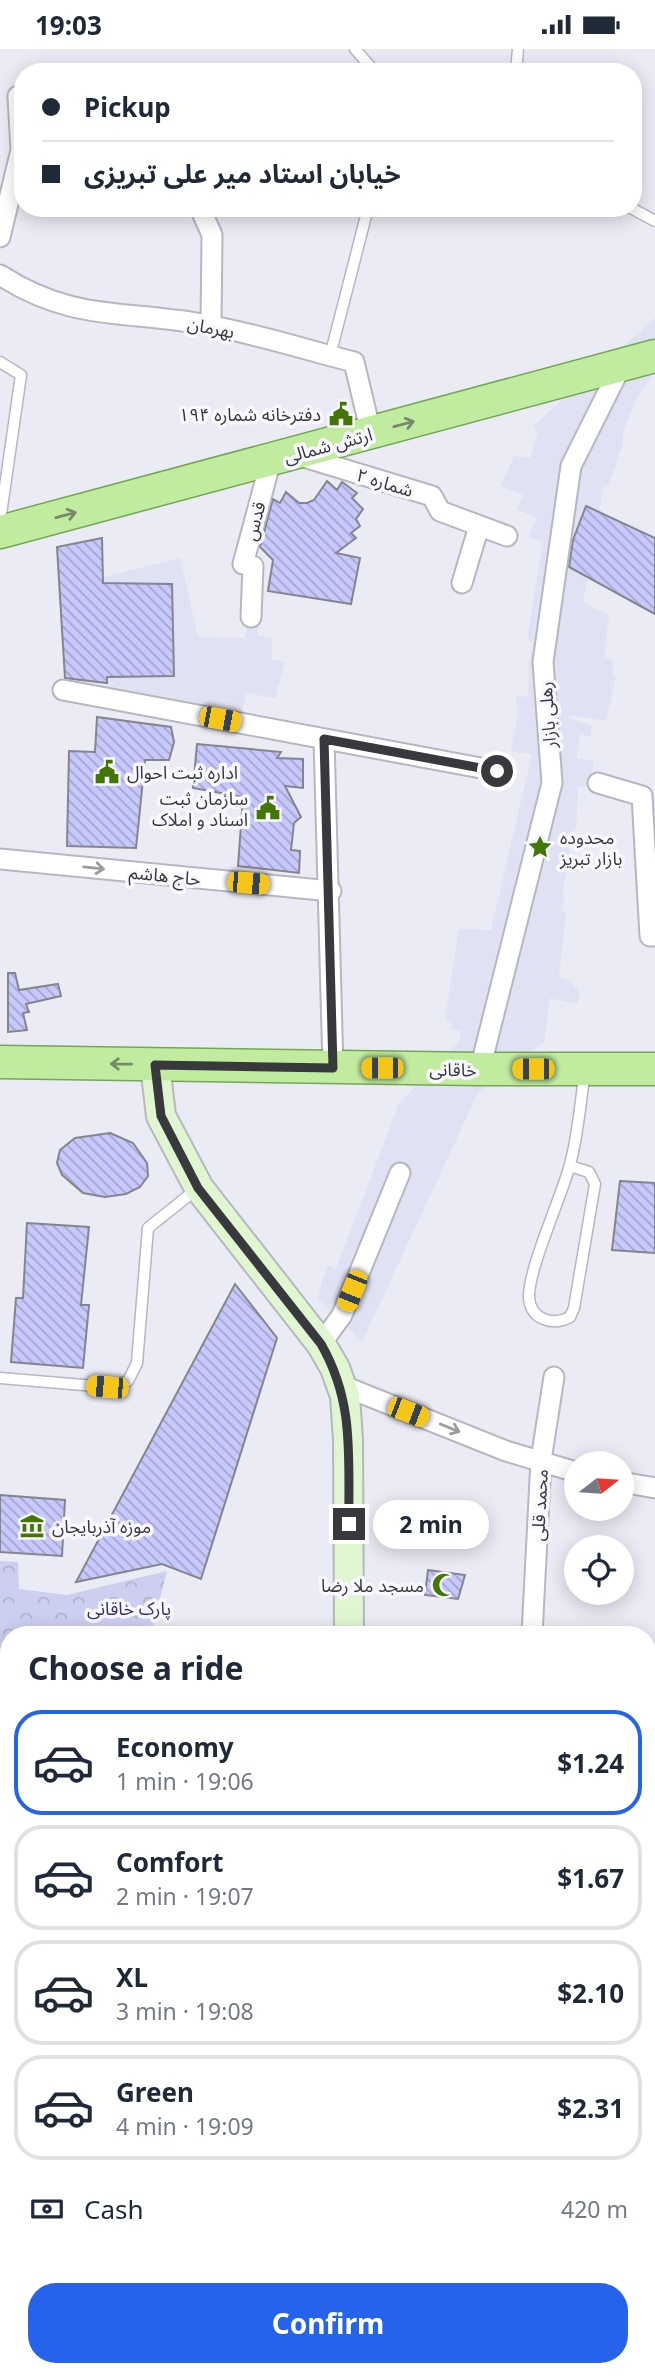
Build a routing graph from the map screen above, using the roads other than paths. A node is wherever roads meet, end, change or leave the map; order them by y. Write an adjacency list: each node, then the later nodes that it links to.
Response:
1 (355, 49): 2 (lane)
2 (367, 63)
3 (14, 188): 6 (street)
4 (204, 217): 8 (street)
5 (367, 217): 9 (lane)
6 (0, 237)
7 (0, 275): 8 (street, بهرمان)
8 (211, 325): 9 (street, بهرمان)
9 (330, 356): 13 (street, بهرمان)
10 (655, 356): 12 (main road, ارتش شمالی)
11 (0, 362): 15 (lane)
12 (621, 366): 13 (main road, ارتش شمالی, one-way to 12); 32 (street, رهلی بازار)
13 (371, 433): 14 (main road, ارتش شمالی)
14 (282, 457): 16 (street, شماره ۲); 17 (main road, ارتش شمالی, one-way to 14); 20 (street, قدس)
15 (0, 520)
16 (479, 526): 18 (street, شماره ۲); 19 (street)
17 (0, 532)
18 (507, 536)
19 (462, 583)
20 (251, 617)
21 (63, 690): 22 (street)
22 (324, 739): 23 (street); 27 (street)
23 (497, 771)
24 (598, 783): 26 (street)
25 (0, 859): 27 (street, حاج هاشم, one-way to 27)
26 (651, 872): 28 (street)
27 (331, 891): 31 (street)
28 (655, 936)
29 (0, 1062): 30 (main road, خاقانی, one-way to 29)
30 (155, 1065): 31 (main road, خاقانی); 37 (street)
31 (333, 1068): 32 (main road, خاقانی)
32 (480, 1069): 33 (main road, خاقانی)
33 (585, 1069): 34 (main road, خاقانی); 35 (lane)
34 (655, 1069)
35 (570, 1166): 35 (lane)
36 (400, 1173): 38 (street)
37 (198, 1188): 38 (street); 40 (lane)
38 (321, 1344): 41 (street)
39 (554, 1377): 42 (street, محمد قلی)
40 (0, 1378)
41 (341, 1385): 42 (street, one-way to 42); 46 (street)
42 (541, 1460): 43 (street); 47 (street, محمد قلی)
43 (564, 1468)
44 (634, 1484): 45 (street)
45 (655, 1488)
46 (349, 1626)
47 (532, 1626)

